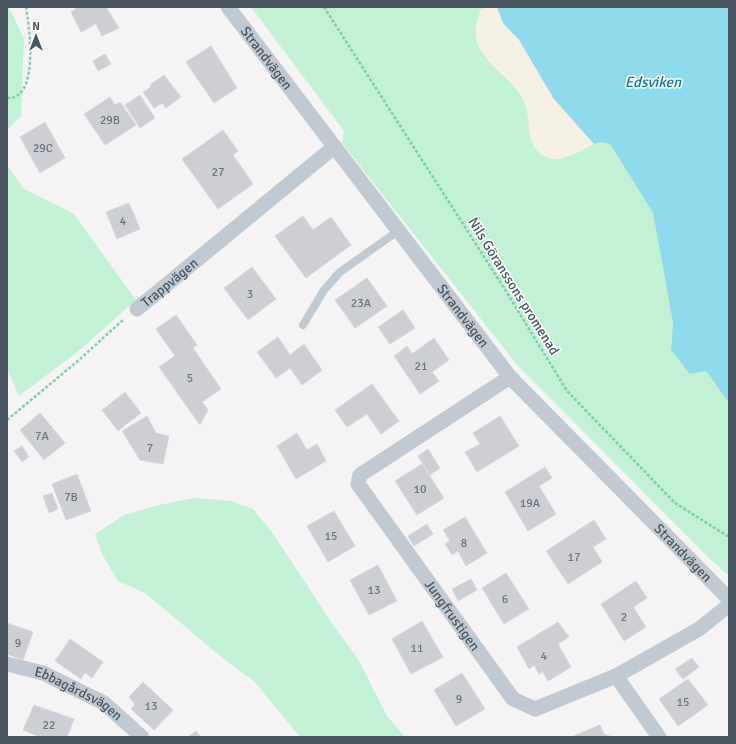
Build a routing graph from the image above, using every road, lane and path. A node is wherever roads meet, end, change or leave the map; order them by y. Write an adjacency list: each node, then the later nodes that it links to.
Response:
1 (26, 7): 4 (path)
2 (228, 7): 5 (street, Strandvägen)
3 (324, 7): 11 (path, Nils Göranssons promenad)
4 (7, 98)
5 (334, 147): 6 (street, Strandvägen); 7 (street, Trappvägen)
6 (398, 231): 8 (lane); 9 (street, Strandvägen)
7 (137, 310): 10 (path, Trappvägen)
8 (303, 325)
9 (510, 377): 12 (street, Strandvägen); 15 (street, Jungfrustigen)
10 (7, 420)
11 (729, 537)
12 (729, 599)
13 (729, 605): 15 (street, Jungfrustigen)
14 (7, 664): 16 (street, Ebbagårdsvägen)
15 (616, 676): 17 (street)
16 (142, 737)
17 (659, 737)

